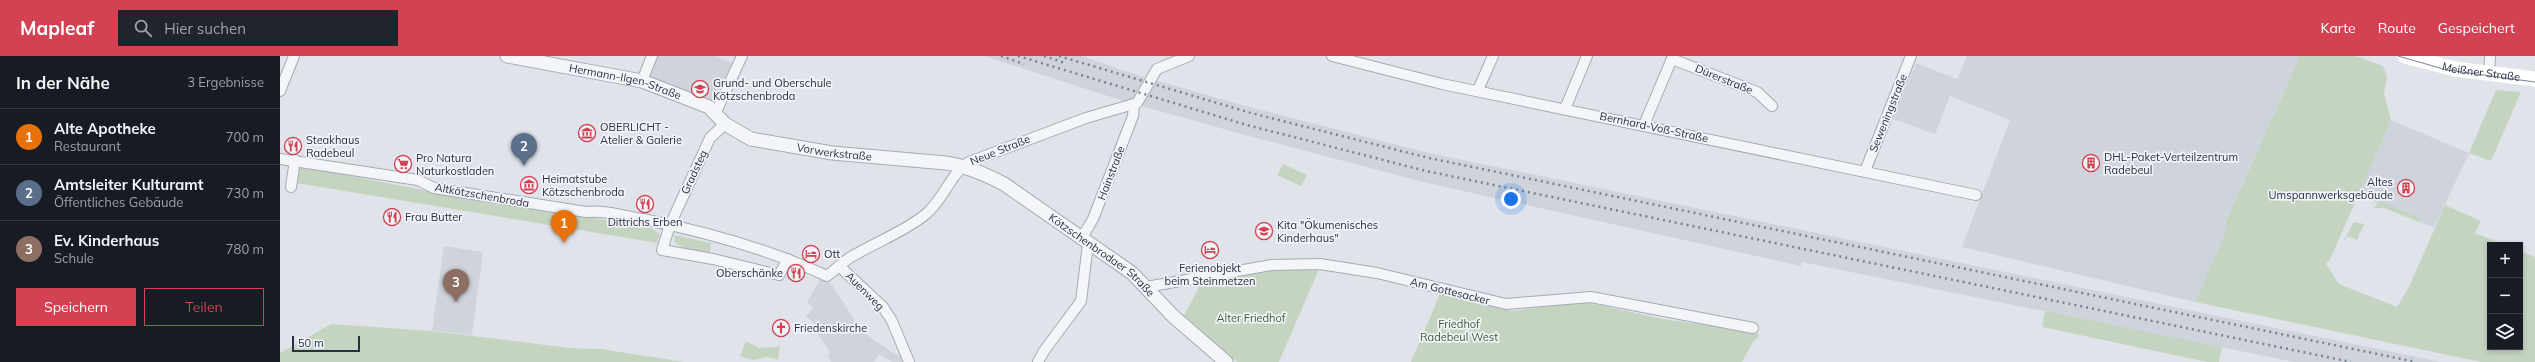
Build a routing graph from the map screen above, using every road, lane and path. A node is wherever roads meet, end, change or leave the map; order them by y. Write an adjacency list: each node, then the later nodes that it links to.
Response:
1 (294, 56): 17 (street)
2 (507, 56): 16 (street, Hermann-Ilgen-Straße)
3 (652, 56): 16 (street)
4 (742, 56): 22 (street)
5 (1189, 56): 13 (street)
6 (1332, 56): 18 (street, Bernhard-Voß-Straße)
7 (1492, 56): 18 (street)
8 (1587, 56): 21 (street)
9 (1911, 56): 28 (street, Seweningstraße)
10 (2404, 56): 14 (main road, Meißner Straße)
11 (2490, 56): 14 (street)
12 (1673, 57): 20 (street, Dürerstraße); 24 (street, Dürerstraße)
13 (1166, 60): 19 (street)
14 (2488, 74): 15 (main road, Meißner Straße)
15 (2535, 79)
16 (642, 81): 22 (street, Hermann-Ilgen-Straße)
17 (280, 90)
18 (1478, 90): 21 (street, Bernhard-Voß-Straße)
19 (1134, 105): 27 (street, Neue Straße); 32 (street, Hainstraße)
20 (1772, 106)
21 (1565, 109): 24 (street, Bernhard-Voß-Straße)
22 (716, 112): 23 (street, Vorwerkstraße)
23 (725, 124): 27 (street, Vorwerkstraße); 31 (street, Gradsteg)
24 (1644, 125): 28 (street, Bernhard-Voß-Straße)
25 (280, 159): 26 (street, Altkötzschenbroda)
26 (295, 160): 29 (street); 31 (street, Altkötzschenbroda)
27 (963, 166): 32 (street, Kötzschenbrodaer Straße); 34 (street, Neue Straße)
28 (1865, 171): 30 (street, Bernhard-Voß-Straße)
29 (291, 187)
30 (1976, 195)
31 (670, 225): 33 (street, Altkötzschenbroda); 33 (street)
32 (1084, 242): 36 (street, Kötzschenbrodaer Straße); 39 (street, Hainstraße)
33 (788, 259): 35 (street, Altkötzschenbroda)
34 (839, 266): 35 (street, Neue Straße); 38 (street, Auenweg)
35 (827, 276)
36 (1146, 287): 37 (street, Am Gottesacker); 40 (street, Kötzschenbrodaer Straße)
37 (1753, 328)
38 (909, 362)
39 (1038, 362)
40 (1226, 362)

